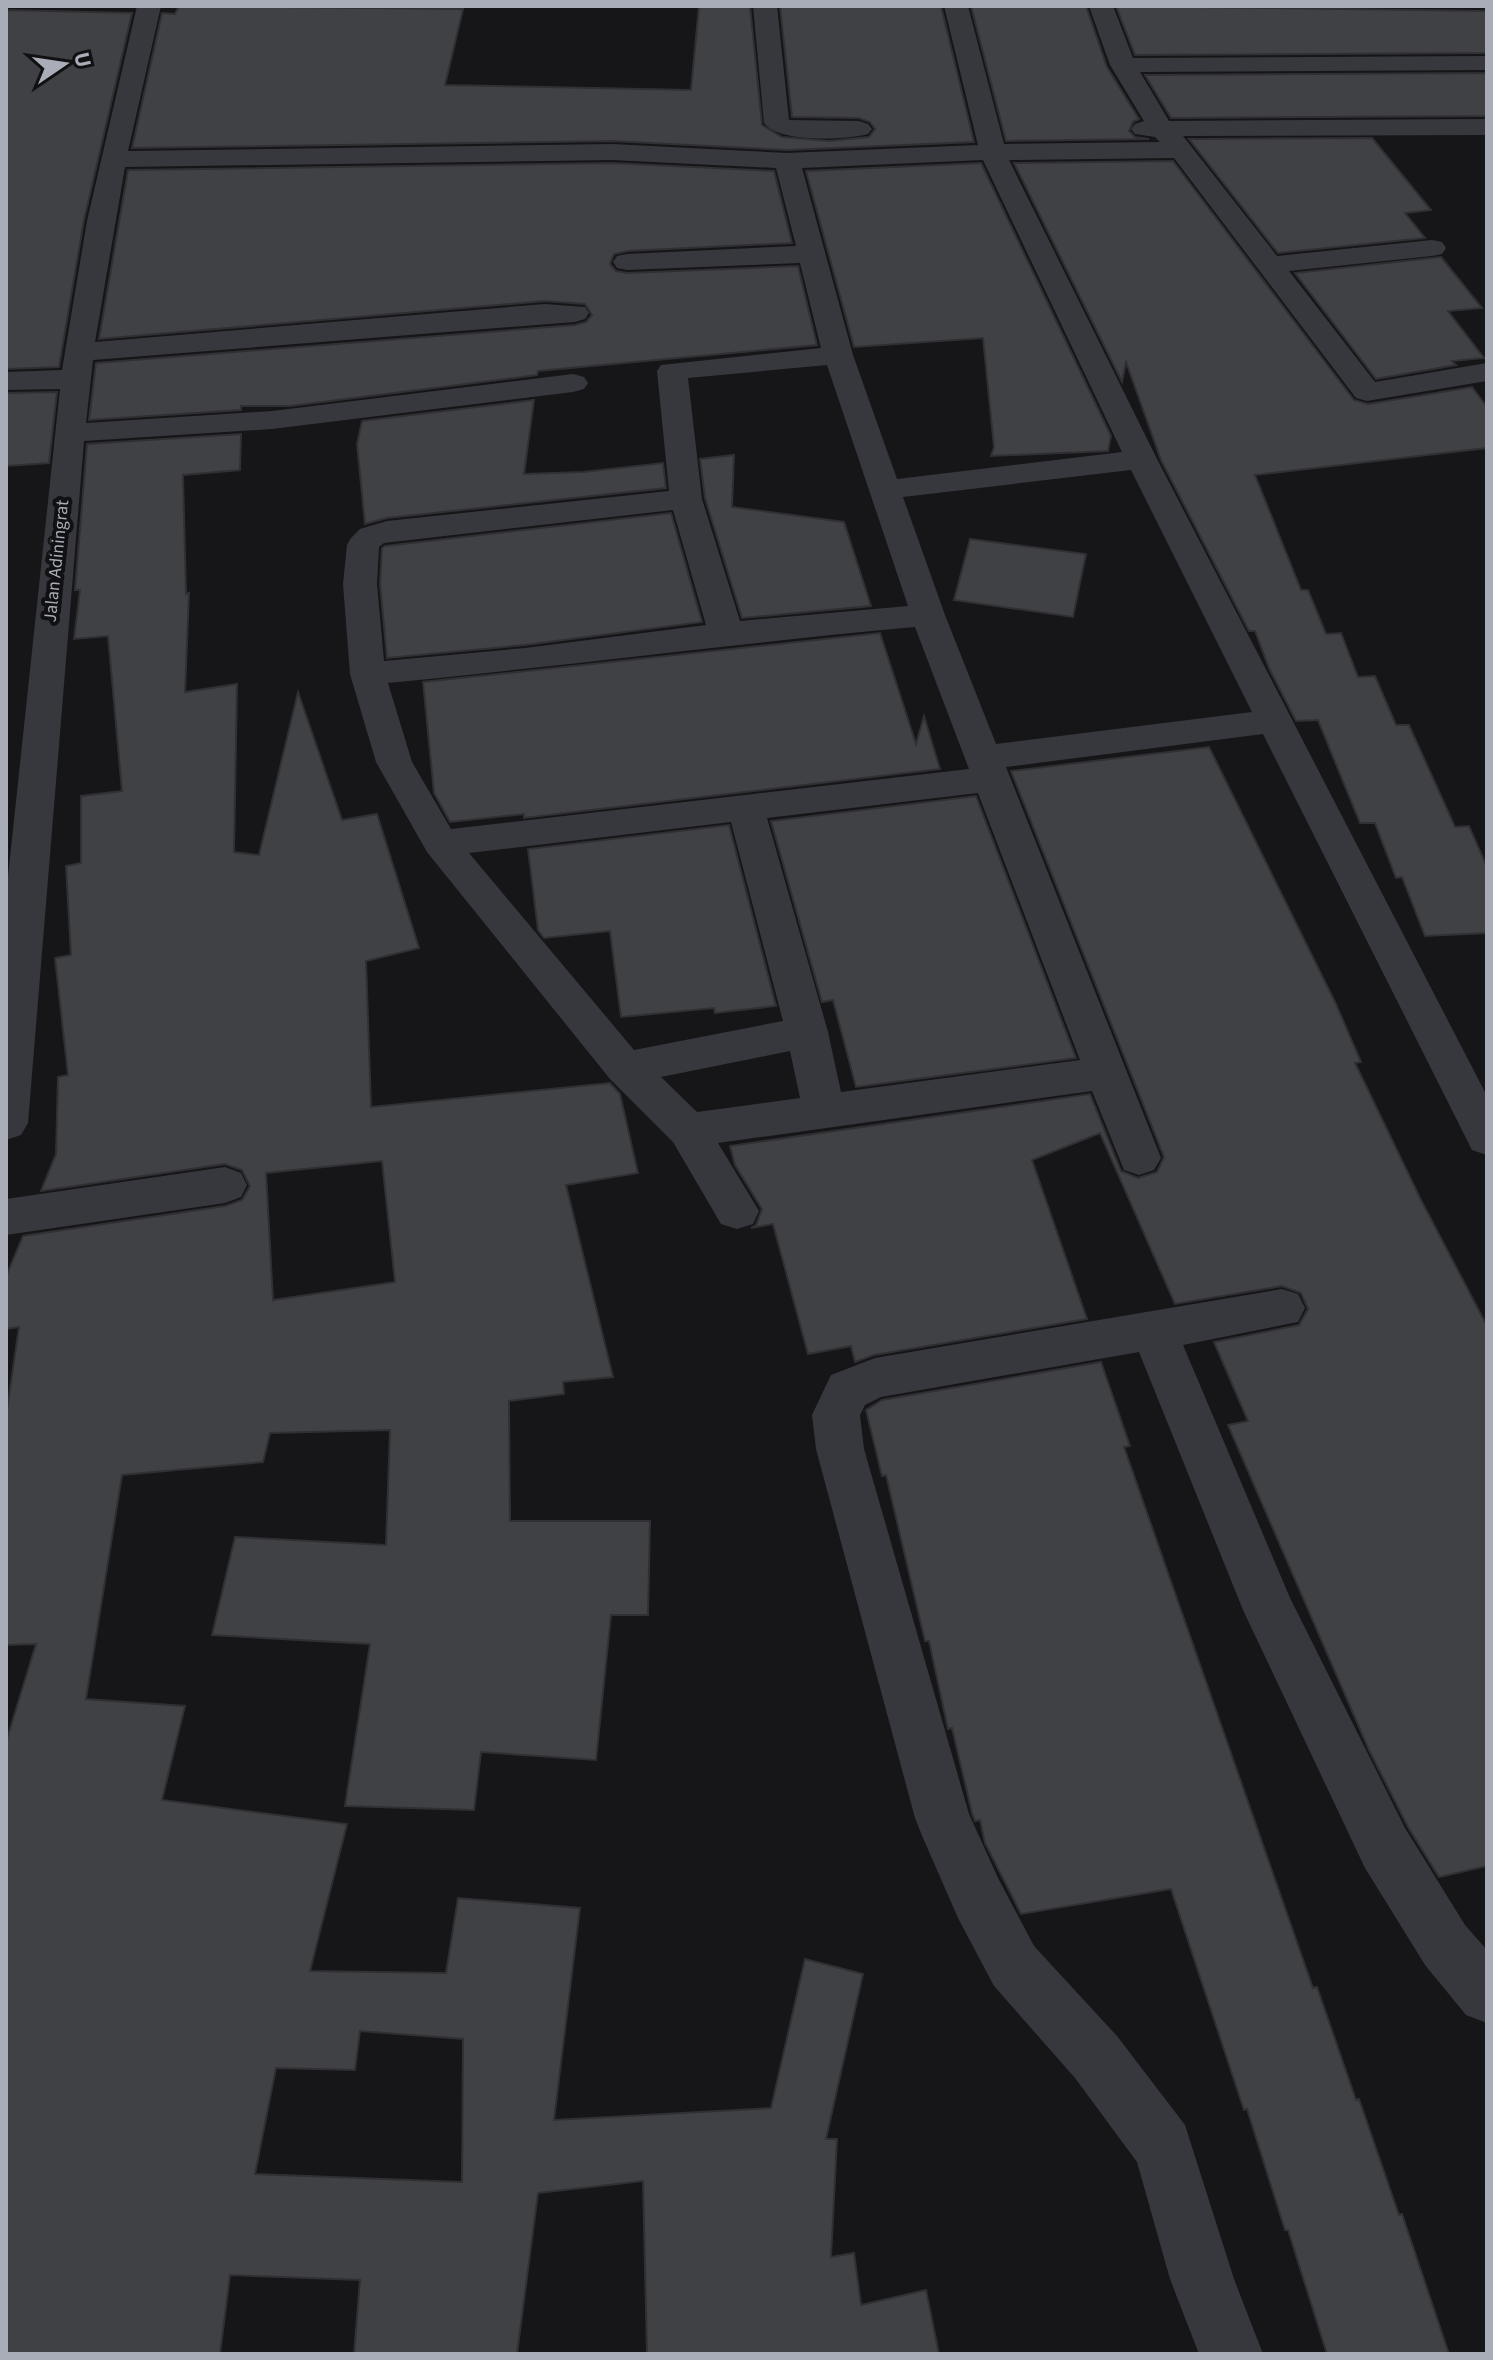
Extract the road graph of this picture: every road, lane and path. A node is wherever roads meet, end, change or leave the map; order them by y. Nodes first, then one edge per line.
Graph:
1 (149, 6) edge
2 (765, 6) edge
3 (956, 6) edge
4 (1101, 6) edge
5 (1487, 63) edge
6 (1122, 65) junction
7 (1487, 127) edge
8 (880, 129) dead end
9 (958, 129) dead end
10 (1160, 129) junction
11 (990, 140) junction
12 (1181, 150) junction
13 (113, 159) junction
14 (787, 161) junction
15 (1432, 248) dead end
16 (813, 254) junction
17 (627, 262) dead end
18 (1269, 265) junction
19 (575, 313) dead end
20 (838, 355) junction
21 (79, 366) junction
22 (1487, 372) edge
23 (6, 381) edge
24 (573, 383) dead end
25 (69, 433) junction
26 (1141, 459) junction
27 (885, 490) junction
28 (686, 499) junction
29 (928, 615) junction
30 (726, 633) junction
31 (368, 674) junction
32 (1274, 721) junction
33 (986, 768) junction
34 (745, 805) junction
35 (440, 843) junction
36 (807, 1032) junction
37 (625, 1068) junction
38 (1104, 1073) junction
39 (824, 1110) junction
40 (6, 1123) edge
41 (688, 1130) junction
42 (1487, 1138) edge
43 (1139, 1158) dead end
44 (225, 1185) dead end
45 (737, 1211) dead end
46 (6, 1217) edge
47 (1282, 1308) dead end
48 (1153, 1328) junction
49 (1487, 1994) edge
50 (1231, 2354) edge

1 - 13 street, Jalan Adiningrat
2 - 8 street
3 - 11 street
4 - 6 street
5 - 6 street
6 - 10 street
7 - 10 street
9 - 11 street
10 - 11 street
10 - 12 street
11 - 12 street
11 - 14 street
11 - 26 street
12 - 18 street
13 - 14 street
13 - 21 street, Jalan Adiningrat
14 - 16 street
15 - 18 street
16 - 17 street
16 - 20 street
18 - 22 street
19 - 21 street
20 - 27 street
20 - 28 street
21 - 23 street
21 - 25 street, Jalan Adiningrat
24 - 25 street
25 - 40 street, Jalan Adiningrat
26 - 27 street
26 - 32 street
27 - 29 street
28 - 30 street
28 - 31 street
29 - 30 street
29 - 33 street
30 - 31 street
31 - 35 street
32 - 33 street
32 - 42 street
33 - 34 street
33 - 38 street
34 - 35 street
34 - 36 street
35 - 37 street
36 - 37 street
36 - 39 street
37 - 41 street
38 - 39 street
38 - 43 street
39 - 41 street
41 - 45 street
44 - 46 street
47 - 48 street
48 - 49 street
48 - 50 street

